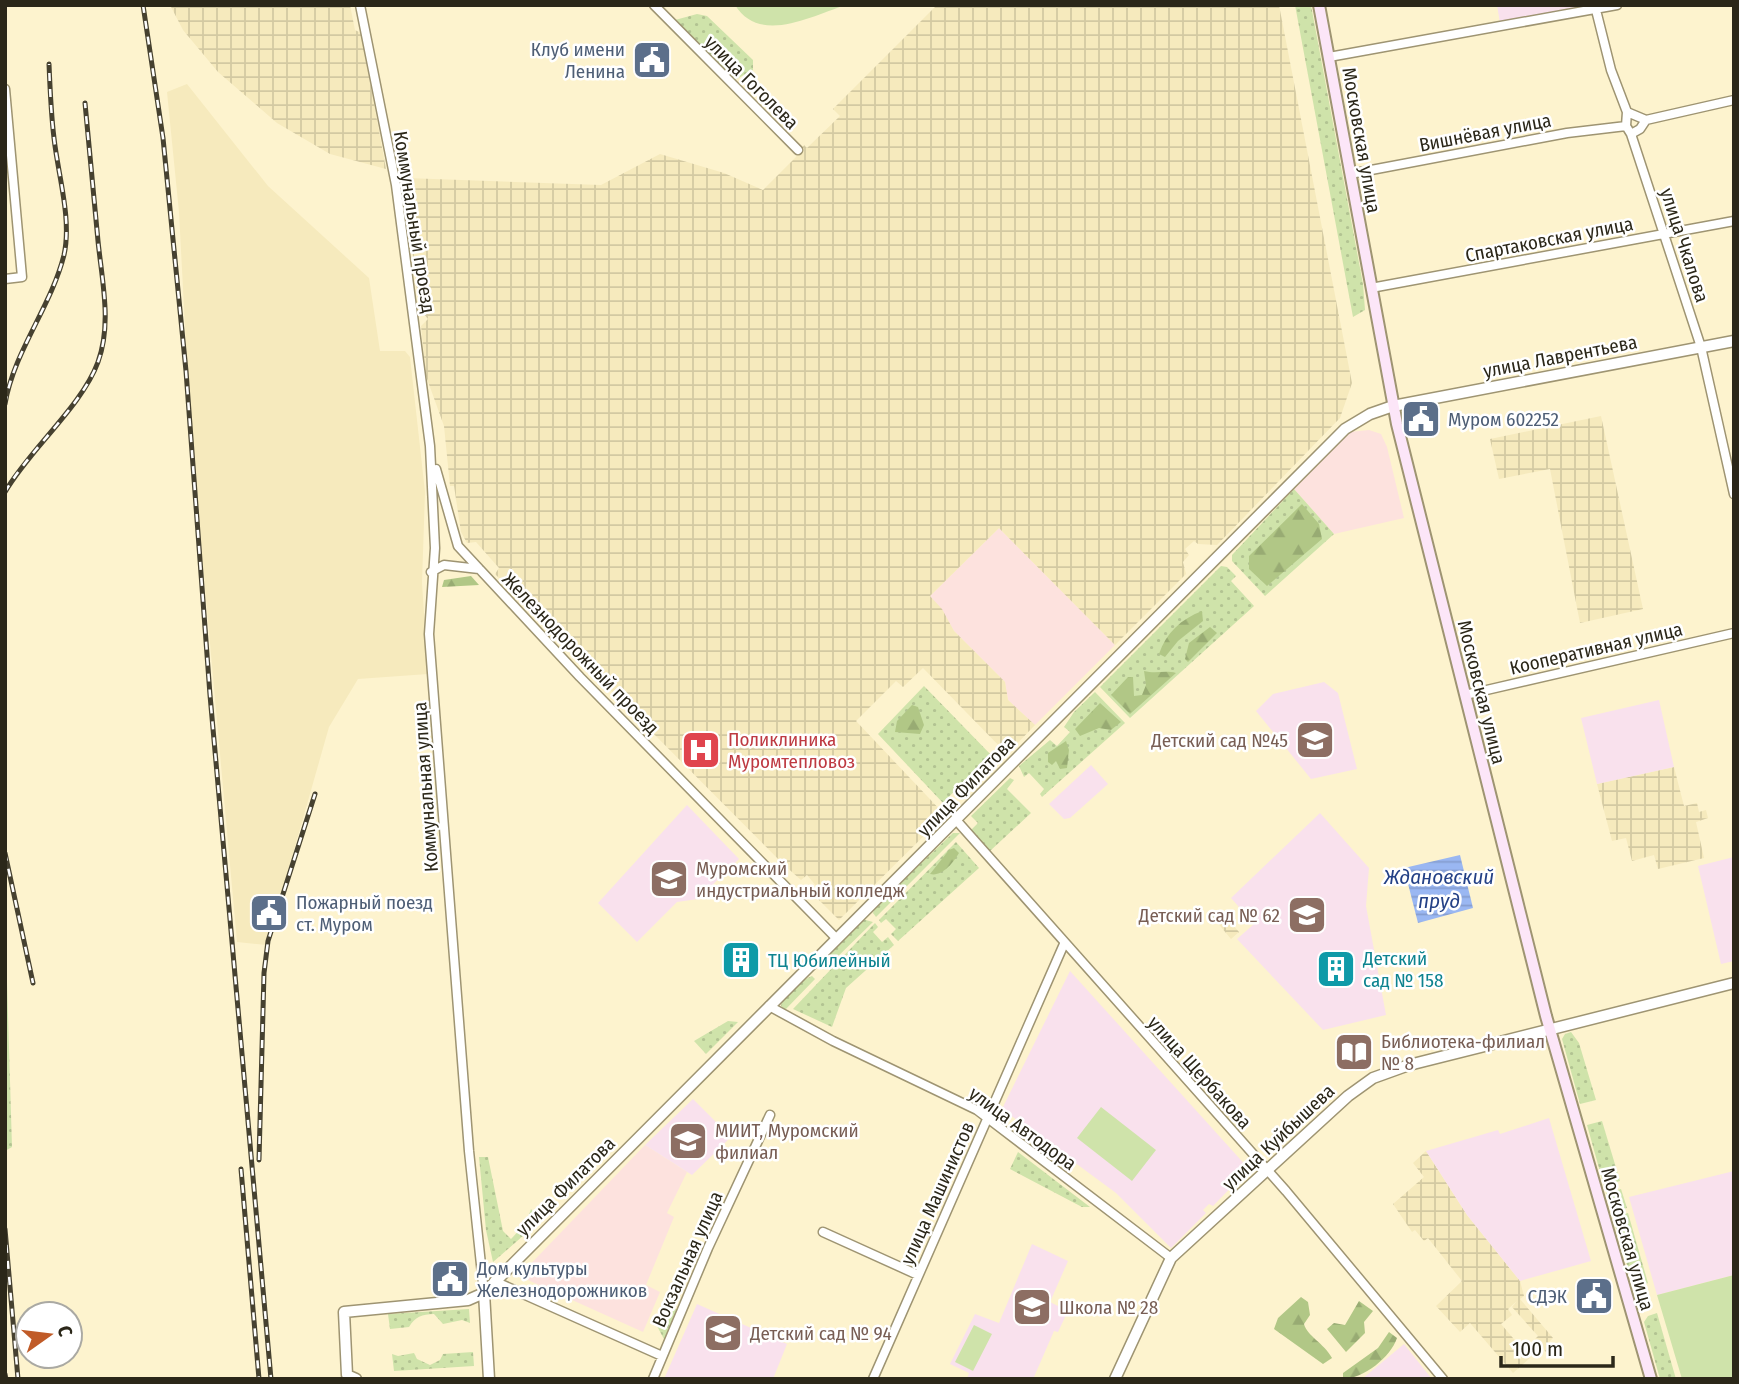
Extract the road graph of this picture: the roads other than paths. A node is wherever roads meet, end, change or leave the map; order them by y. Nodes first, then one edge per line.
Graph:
1 (360, 5) edge
2 (654, 5) edge
3 (1319, 5) edge
4 (1617, 5) edge
5 (1596, 10) junction
6 (1329, 57) junction
7 (5, 89) edge
8 (1734, 100) edge
9 (1627, 112) junction
10 (1646, 120) junction
11 (1628, 130) junction
12 (799, 150) dead end
13 (1350, 174) junction
14 (1734, 221) edge
15 (1664, 233) junction
16 (5, 279) edge
17 (1371, 288) junction
18 (1734, 341) edge
19 (1701, 348) junction
20 (1393, 406) junction
21 (430, 446) junction
22 (1734, 494) edge
23 (478, 569) junction
24 (431, 572) junction
25 (1734, 633) edge
26 (1465, 695) junction
27 (957, 821) junction
28 (837, 939) junction
29 (1064, 944) junction
30 (1734, 983) edge
31 (769, 1006) junction
32 (1549, 1029) junction
33 (770, 1115) dead end
34 (987, 1118) junction
35 (1267, 1170) junction
36 (822, 1232) dead end
37 (1171, 1258) junction
38 (918, 1275) junction
39 (494, 1282) junction
40 (484, 1293) junction
41 (662, 1356) junction
42 (352, 1377) edge
43 (489, 1379) edge
44 (653, 1379) edge
45 (873, 1379) edge
46 (1115, 1379) edge
47 (1443, 1379) edge
48 (1651, 1379) edge

1 - 21 street, Коммунальный проезд
2 - 12 street, улица Гоголева
3 - 6 main road, Московская улица
4 - 5 street
5 - 6 street
5 - 9 street, улица Чкалова
6 - 13 main road, Московская улица
7 - 16 street
8 - 10 street
9 - 10 street
9 - 11 street, улица Чкалова
10 - 11 street
11 - 13 street, Вишнёвая улица
11 - 15 street, улица Чкалова
13 - 17 main road, Московская улица
14 - 15 street, Спартаковская улица
15 - 17 street, Спартаковская улица
15 - 19 street, улица Чкалова
17 - 20 main road, Московская улица
18 - 19 street, улица Лаврентьева
19 - 20 street, улица Лаврентьева
19 - 22 street, улица Чкалова
20 - 26 main road, Московская улица
20 - 27 street, улица Филатова
21 - 23 street, Железнодорожный проезд
21 - 24 street, Коммунальная улица
23 - 24 street, Железнодорожный проезд
23 - 28 street, Железнодорожный проезд
24 - 40 street, Коммунальная улица
25 - 26 street, Кооперативная улица
26 - 32 main road, Московская улица
27 - 28 street, улица Филатова
27 - 29 street, улица Щербакова
28 - 31 street, улица Филатова
29 - 34 street, улица Машинистов
29 - 35 street, улица Щербакова
30 - 32 street, улица Куйбышева
31 - 34 street, улица Автодора
31 - 39 street, улица Филатова
32 - 35 street, улица Куйбышева
32 - 48 main road, Московская улица
33 - 41 street, Вокзальная улица
34 - 37 street, улица Автодора
34 - 38 street, улица Машинистов
35 - 37 street, улица Куйбышева
35 - 47 street, улица Щербакова
36 - 38 street
37 - 46 street, улица Куйбышева
38 - 45 street, улица Машинистов
39 - 40 street, улица Филатова
39 - 41 street
40 - 42 street
40 - 43 street
41 - 44 street, Вокзальная улица

